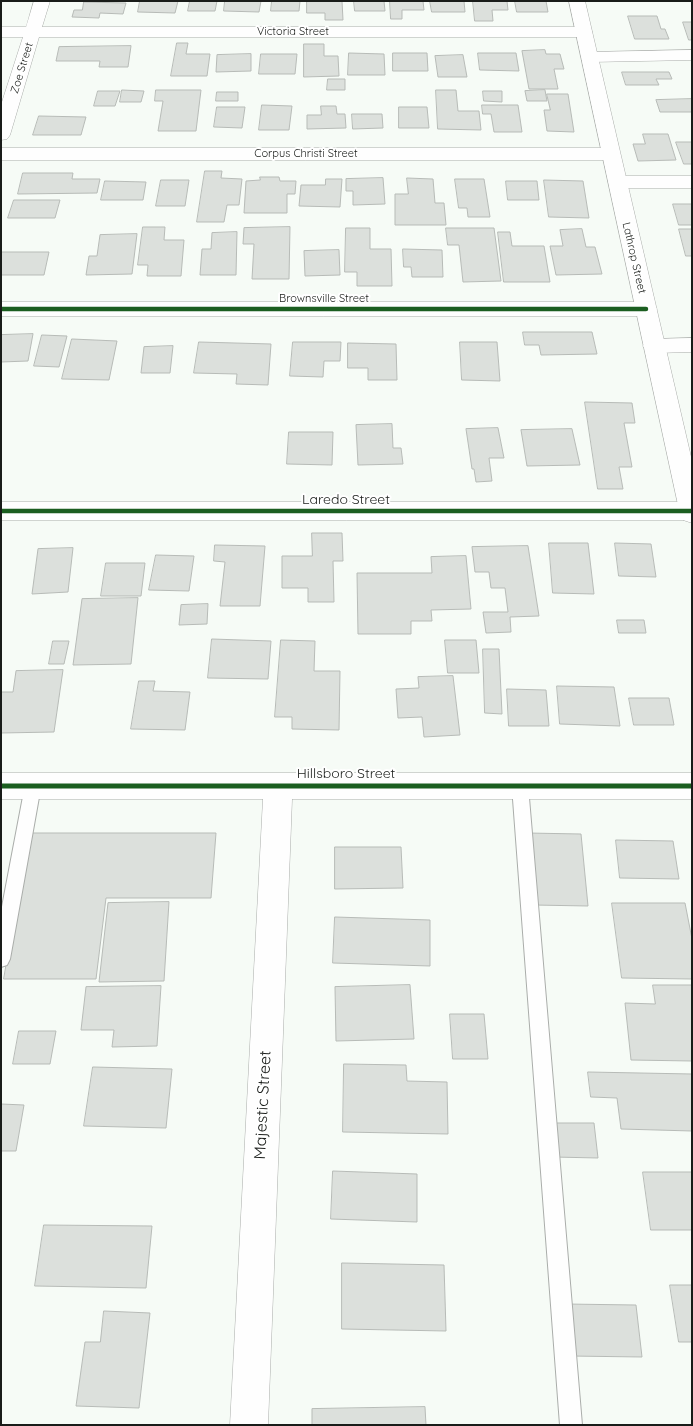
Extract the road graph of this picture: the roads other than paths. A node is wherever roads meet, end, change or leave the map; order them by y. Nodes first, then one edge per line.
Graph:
1 (42, 1) edge
2 (577, 1) edge
3 (1, 32) edge
4 (33, 32) junction
5 (584, 32) junction
6 (692, 55) edge
7 (590, 56) junction
8 (1, 136) edge
9 (1, 154) edge
10 (611, 154) junction
11 (618, 182) junction
12 (692, 182) edge
13 (1, 309) edge
14 (646, 309) junction
15 (654, 346) junction
16 (692, 346) edge
17 (1, 511) edge
18 (691, 513) edge
19 (1, 786) edge
20 (33, 786) junction
21 (278, 786) junction
22 (520, 786) junction
23 (692, 786) edge
24 (1, 959) edge
25 (249, 1425) edge
26 (571, 1425) edge

1 - 4 street, Zoe Street
2 - 5 street, Lathrop Street
3 - 4 street, Victoria Street
4 - 5 street, Victoria Street
4 - 8 street, Zoe Street
5 - 7 street, Lathrop Street
6 - 7 street
7 - 10 street, Lathrop Street
9 - 10 street, Corpus Christi Street
10 - 11 street, Lathrop Street
11 - 12 street
11 - 14 street, Lathrop Street
13 - 14 street, Brownsville Street
14 - 15 street, Lathrop Street
15 - 16 street
15 - 18 street, Lathrop Street
17 - 18 street, Laredo Street
19 - 20 street, Hillsboro Street
20 - 21 street, Hillsboro Street
20 - 24 lane
21 - 22 street, Hillsboro Street
21 - 25 street, Majestic Street
22 - 23 street, Hillsboro Street
22 - 26 lane

